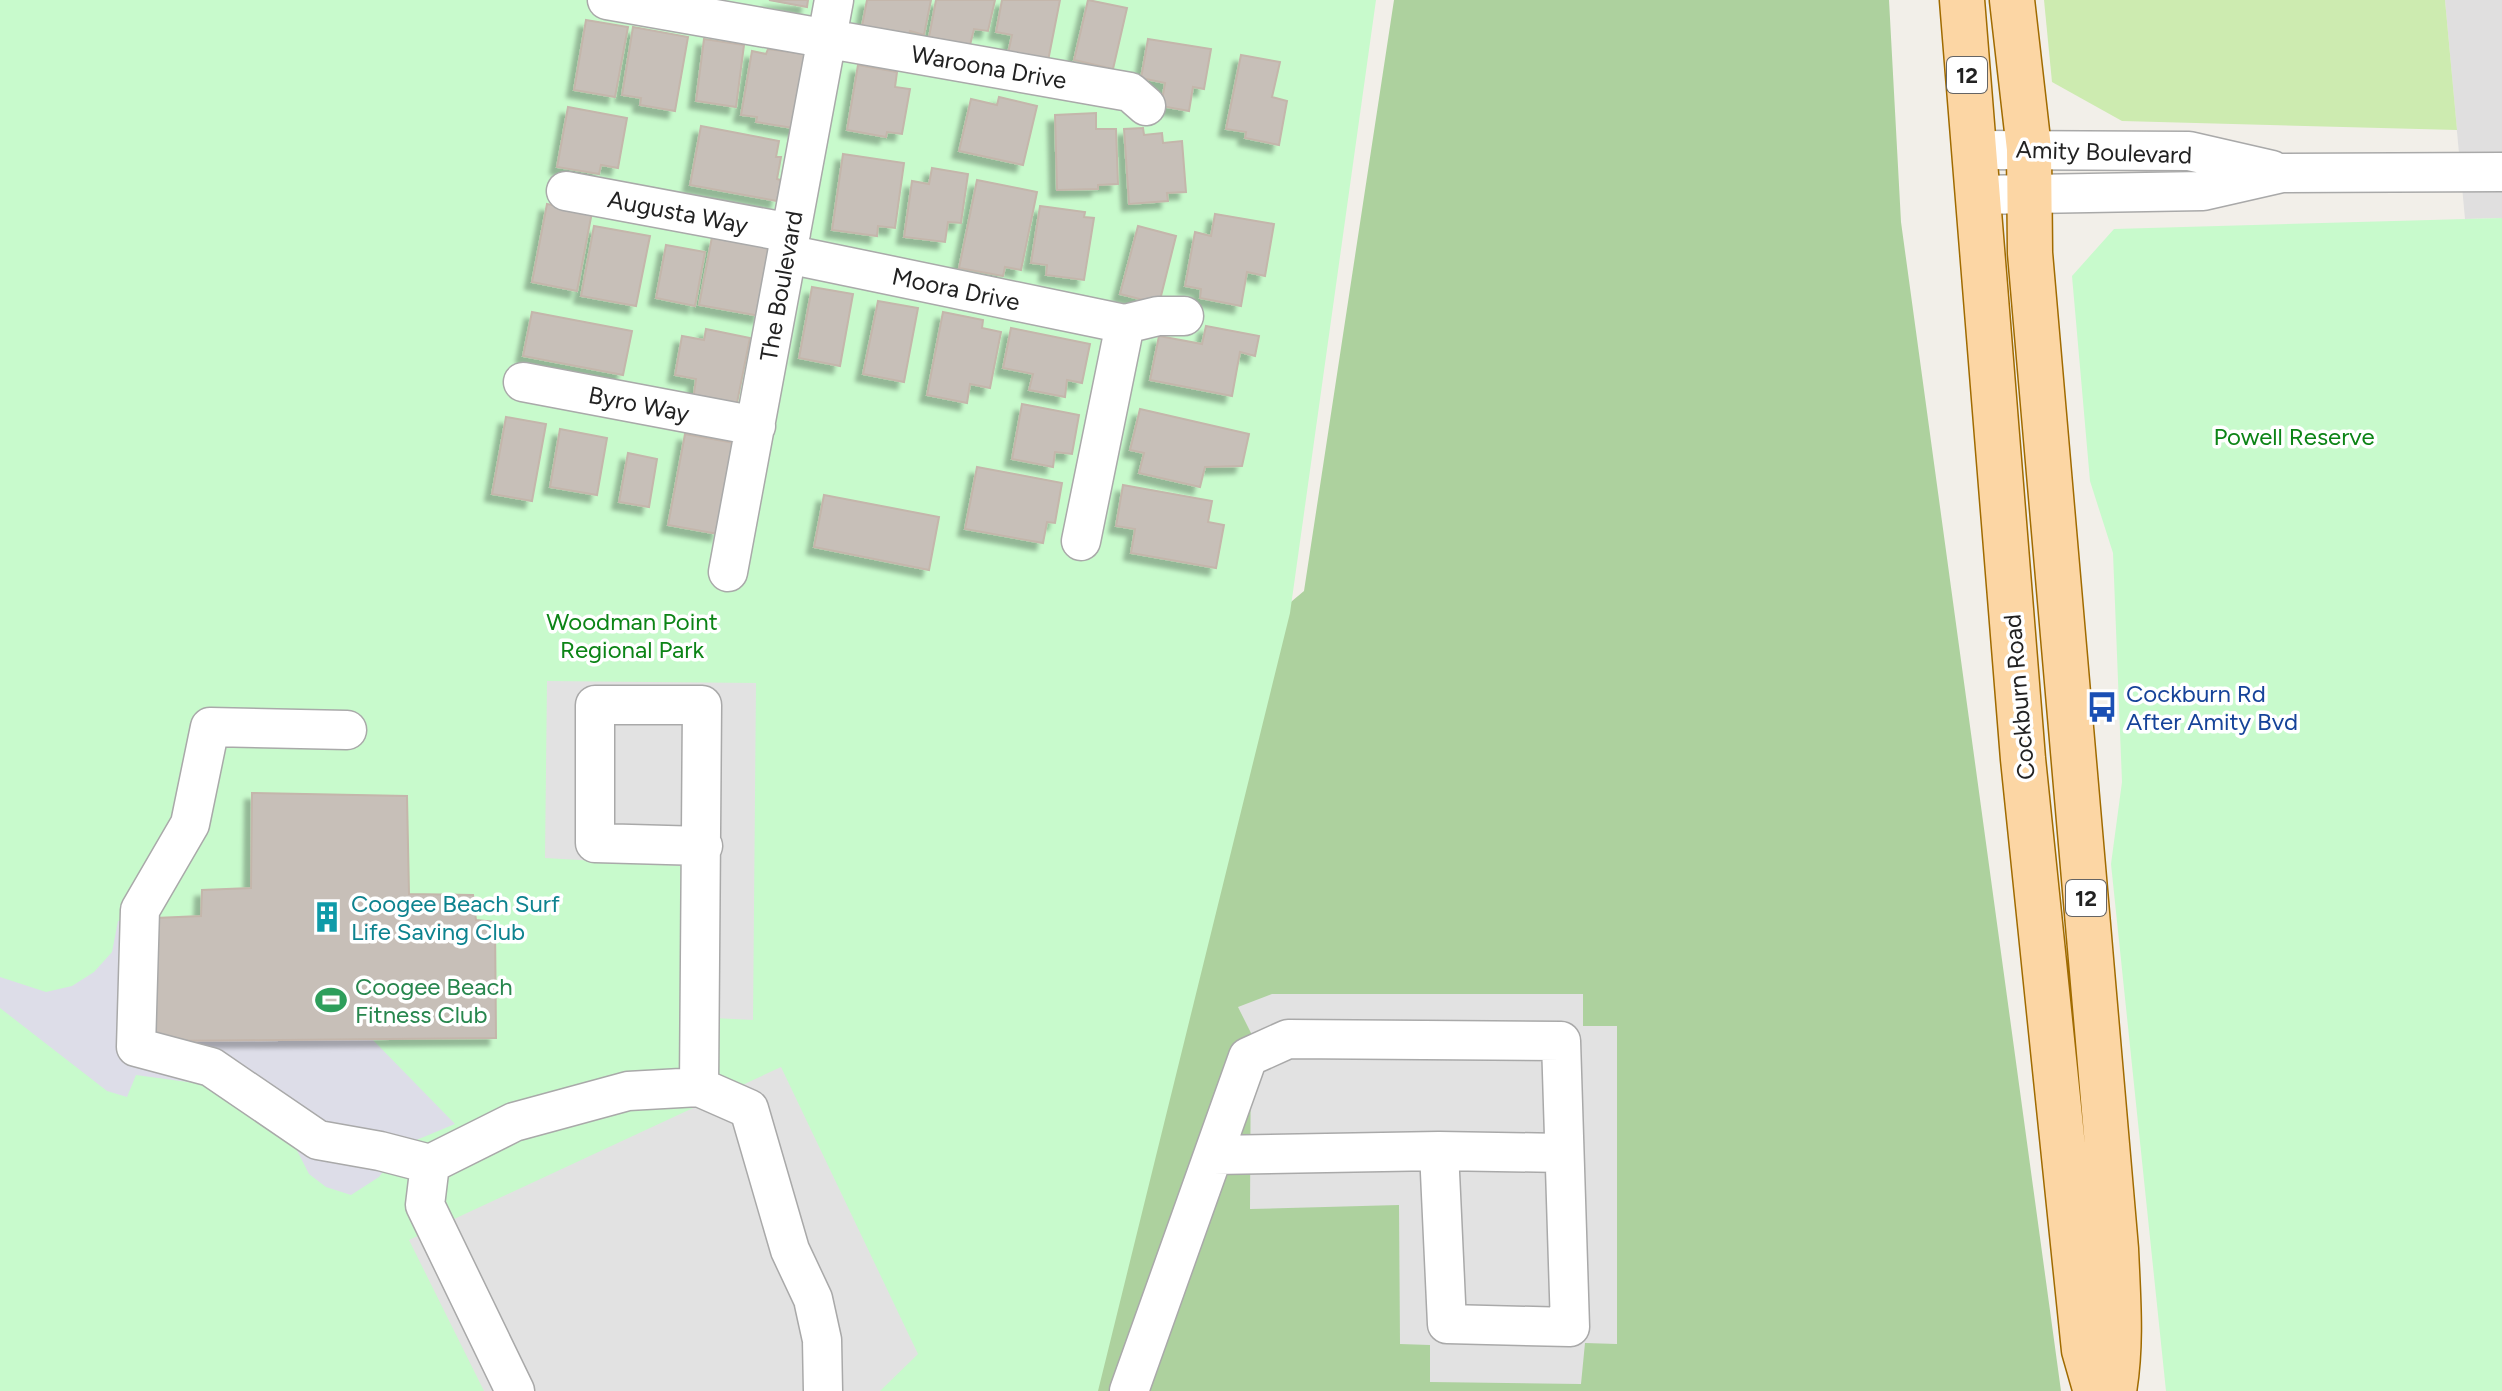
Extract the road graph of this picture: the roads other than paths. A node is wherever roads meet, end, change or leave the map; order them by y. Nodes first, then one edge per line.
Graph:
1 (607, 0) edge
2 (834, 0) edge
3 (1962, 0) edge
4 (2012, 0) edge
5 (827, 39) junction
6 (1146, 106) dead end
7 (2029, 149) junction
8 (1972, 150) junction
9 (2502, 172) edge
10 (2282, 173) junction
11 (566, 191) dead end
12 (2030, 194) junction
13 (1976, 195) junction
14 (789, 244) junction
15 (1184, 316) dead end
16 (1125, 324) junction
17 (523, 382) dead end
18 (756, 426) junction
19 (1081, 541) dead end
20 (728, 572) dead end
21 (347, 730) dead end
22 (703, 846) junction
23 (699, 1087) junction
24 (1439, 1151) junction
25 (1563, 1153) junction
26 (1214, 1155) junction
27 (430, 1164) junction
28 (515, 1391) edge
29 (823, 1391) edge
30 (1129, 1391) edge
31 (2098, 1391) edge
32 (2114, 1391) edge

1 - 5 street, Waroona Drive
2 - 5 street, The Boulevard
3 - 8 main road, Cockburn Road / 12
4 - 7 main road, Cockburn Road / 12
5 - 6 street, Waroona Drive
5 - 14 street, The Boulevard
7 - 8 street, Amity Boulevard
7 - 10 street, Amity Boulevard
7 - 12 main road, Cockburn Road / 12
8 - 13 main road, Cockburn Road / 12
9 - 10 street, Amity Boulevard
10 - 12 street, Amity Boulevard
11 - 14 street, Augusta Way
12 - 13 street, Amity Boulevard
12 - 32 main road, Cockburn Road / 12
13 - 31 main road, Cockburn Road / 12
14 - 16 street, Moora Drive
14 - 18 street, The Boulevard
15 - 16 street, Moora Drive
16 - 19 street
17 - 18 street, Byro Way
18 - 20 street, The Boulevard
21 - 27 street
22 - 22 street
22 - 23 street
23 - 27 street
23 - 29 street
24 - 25 street
24 - 25 street
24 - 26 street
25 - 26 street
26 - 30 street
27 - 28 street

